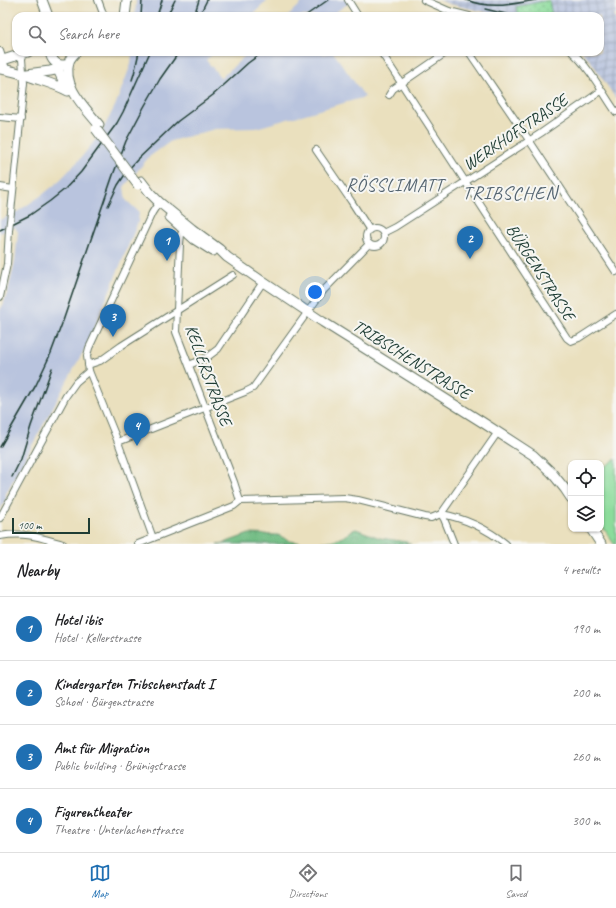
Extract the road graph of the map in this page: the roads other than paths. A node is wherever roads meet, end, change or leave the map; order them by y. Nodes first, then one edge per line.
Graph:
1 (42, 0) edge
2 (98, 0) edge
3 (127, 0) edge
4 (348, 0) edge
5 (424, 0) edge
6 (46, 12) edge
7 (102, 12) edge
8 (126, 12) edge
9 (356, 12) edge
10 (451, 12) edge
11 (0, 51) edge
12 (20, 56) edge
13 (24, 56) edge
14 (51, 56) edge
15 (71, 56) edge
16 (384, 56) edge
17 (441, 56) edge
18 (473, 56) edge
19 (576, 56) edge
20 (2, 65) edge
21 (59, 65) junction
22 (23, 74) junction
23 (401, 83) junction
24 (601, 90) junction
25 (68, 91) junction
26 (388, 95) dead end
27 (616, 112) edge
28 (0, 117) edge
29 (21, 119) junction
30 (97, 127) junction
31 (529, 140) junction
32 (316, 150) dead end
33 (466, 182) junction
34 (0, 187) edge
35 (13, 188) junction
36 (158, 204) junction
37 (184, 230) junction
38 (369, 230) junction
39 (383, 233) junction
40 (369, 244) junction
41 (227, 257) junction
42 (616, 272) edge
43 (233, 275) dead end
44 (263, 282) junction
45 (0, 297) edge
46 (177, 312) junction
47 (308, 312) junction
48 (616, 314) edge
49 (189, 365) junction
50 (88, 368) junction
51 (205, 407) junction
52 (498, 432) junction
53 (118, 442) junction
54 (570, 496) edge
55 (240, 501) junction
56 (441, 514) junction
57 (0, 518) edge
58 (593, 532) edge
59 (0, 536) edge
60 (153, 538) junction
61 (63, 544) edge
62 (138, 544) edge
63 (454, 544) edge
64 (506, 544) edge
65 (601, 544) edge

1 - 6 street
2 - 7 street
3 - 8 street
4 - 9 street
5 - 10 street
11 - 20 street
12 - 20 street
13 - 22 street
14 - 21 street
15 - 21 street
15 - 30 street
16 - 23 street, BÜRGENSTRASSE
17 - 23 street
18 - 31 street
19 - 24 street
20 - 22 street
21 - 22 street
21 - 25 street
22 - 25 street
22 - 29 street
23 - 26 street
23 - 33 street, BÜRGENSTRASSE
24 - 27 street
24 - 31 street, WERKHOFSTRASSE
25 - 30 street
28 - 29 street
29 - 35 street
30 - 36 street, TRIBSCHENSTRASSE
31 - 33 street, WERKHOFSTRASSE
31 - 42 street
32 - 38 street
33 - 39 street, WERKHOFSTRASSE
33 - 48 street, BÜRGENSTRASSE
34 - 35 street
35 - 45 street, bridge
36 - 37 street, TRIBSCHENSTRASSE
36 - 41 street, TRIBSCHENSTRASSE
36 - 50 street
37 - 41 street, TRIBSCHENSTRASSE
37 - 46 street, KELLERSTRASSE
38 - 39 street
38 - 40 street
39 - 40 street, WERKHOFSTRASSE
40 - 47 street, WERKHOFSTRASSE
41 - 44 street, TRIBSCHENSTRASSE
43 - 46 street
44 - 47 street, TRIBSCHENSTRASSE
44 - 49 street
46 - 49 street, KELLERSTRASSE
46 - 50 street
47 - 51 street, WERKHOFSTRASSE
47 - 52 street, TRIBSCHENSTRASSE
49 - 51 street, KELLERSTRASSE
50 - 53 street
50 - 57 street
51 - 53 street, WERKHOFSTRASSE
51 - 55 street, KELLERSTRASSE
52 - 54 street, TRIBSCHENSTRASSE
52 - 56 street
53 - 60 street
55 - 56 street
55 - 60 street
56 - 63 street
56 - 64 street
58 - 65 street
59 - 61 street
60 - 62 street

